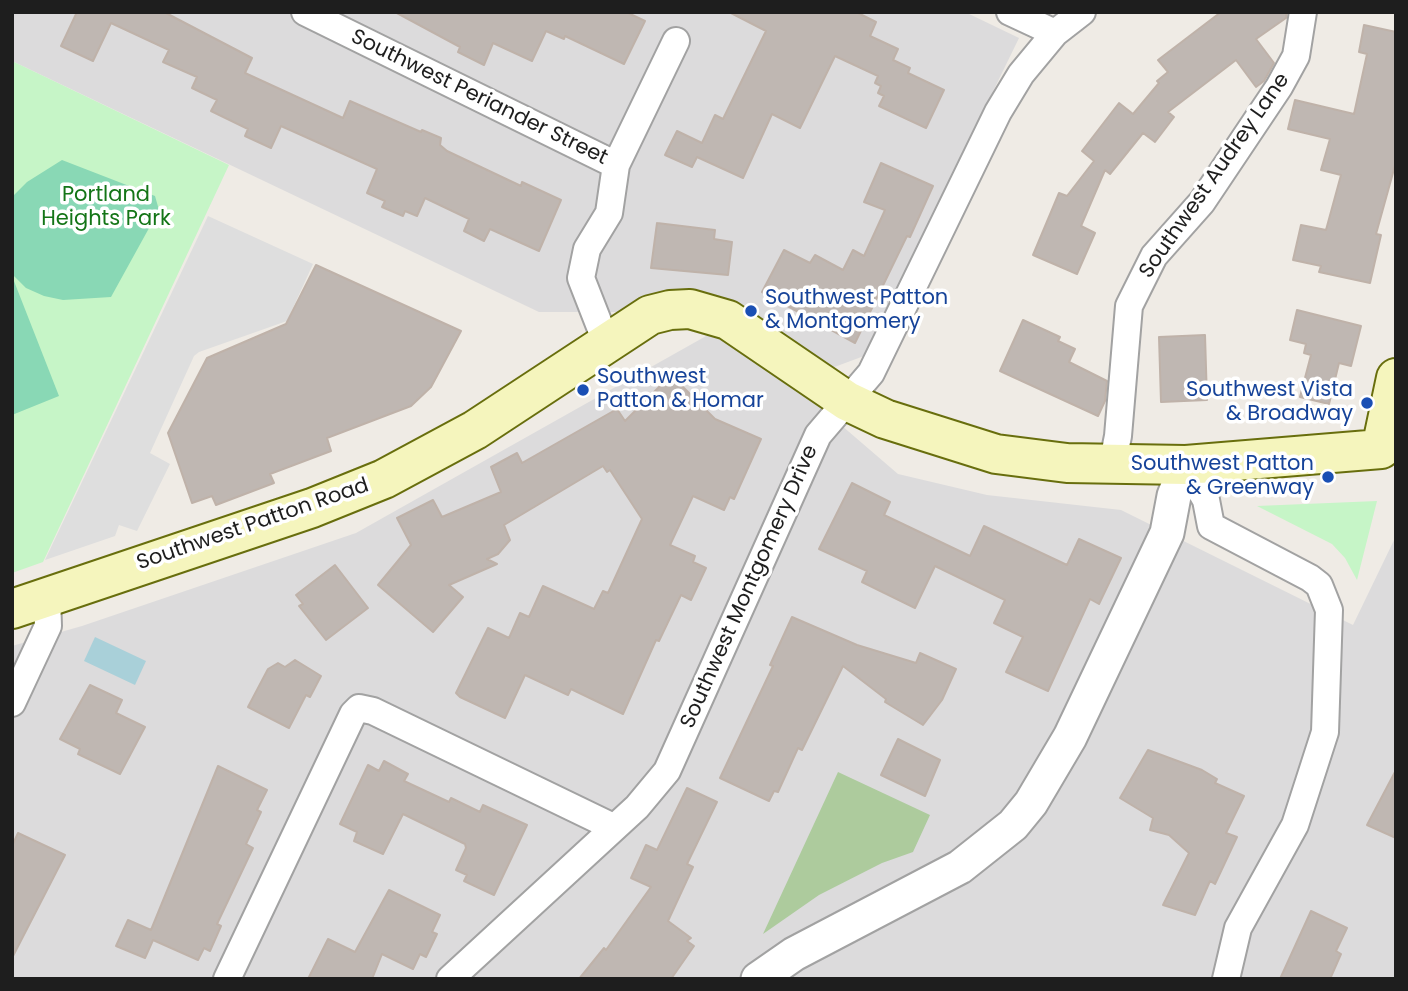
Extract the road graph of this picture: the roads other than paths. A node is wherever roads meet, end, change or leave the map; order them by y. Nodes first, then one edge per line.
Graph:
1 (305, 12) edge
2 (1010, 12) edge
3 (1082, 12) edge
4 (1303, 12) edge
5 (1055, 33) junction
6 (676, 41) dead end
7 (616, 166) junction
8 (606, 342) junction
9 (1395, 385) edge
10 (847, 401) junction
11 (1389, 449) edge
12 (1186, 465) junction
13 (1112, 466) junction
14 (29, 603) edge
15 (12, 702) edge
16 (613, 827) junction
17 (227, 979) edge
18 (450, 979) edge
19 (758, 979) edge
20 (1226, 979) edge

1 - 7 street, Southwest Periander Street
2 - 5 street
3 - 5 street, Southwest Montgomery Drive
4 - 13 street, Southwest Audrey Lane
5 - 10 street, Southwest Montgomery Drive
6 - 7 street
7 - 8 street
8 - 10 main road, Southwest Patton Road
8 - 14 main road, Southwest Patton Road
9 - 11 main road
10 - 13 main road, Southwest Patton Road
10 - 16 street, Southwest Montgomery Drive
11 - 12 main road, Southwest Patton Road
12 - 13 main road, Southwest Patton Road
12 - 19 street
12 - 20 street
14 - 15 street
16 - 17 street
16 - 18 street, Southwest Montgomery Drive

